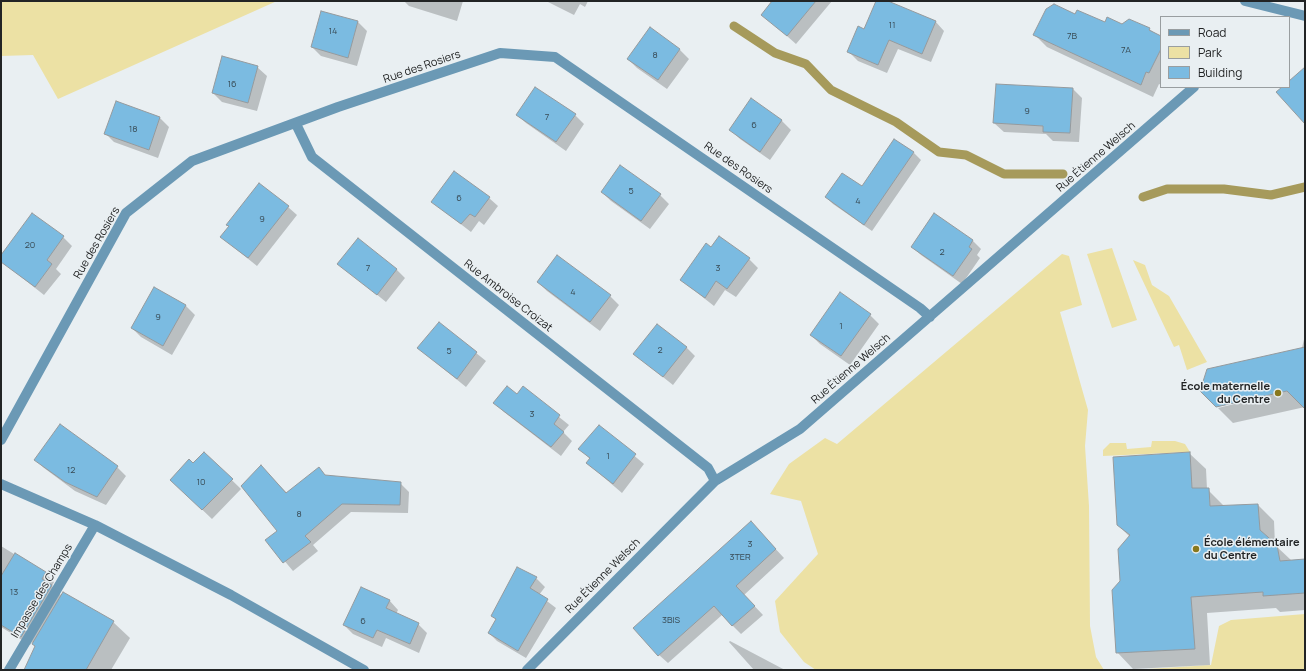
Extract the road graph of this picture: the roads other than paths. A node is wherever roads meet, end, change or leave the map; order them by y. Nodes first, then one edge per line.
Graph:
1 (1245, 1) edge
2 (1279, 14) edge
3 (1305, 16) edge
4 (1193, 88) edge
5 (296, 124) junction
6 (930, 317) junction
7 (1, 440) edge
8 (715, 480) junction
9 (1, 484) edge
10 (95, 525) junction
11 (9, 670) edge
12 (364, 670) edge
13 (526, 670) edge

1 - 2 street
2 - 3 street
4 - 6 street, Rue Étienne Welsch
5 - 6 street, Rue des Rosiers
5 - 7 street, Rue des Rosiers
5 - 8 street, Rue Ambroise Croizat
6 - 8 street, Rue Étienne Welsch
8 - 13 street, Rue Étienne Welsch
9 - 10 street
10 - 11 street, Impasse des Champs
10 - 12 street

